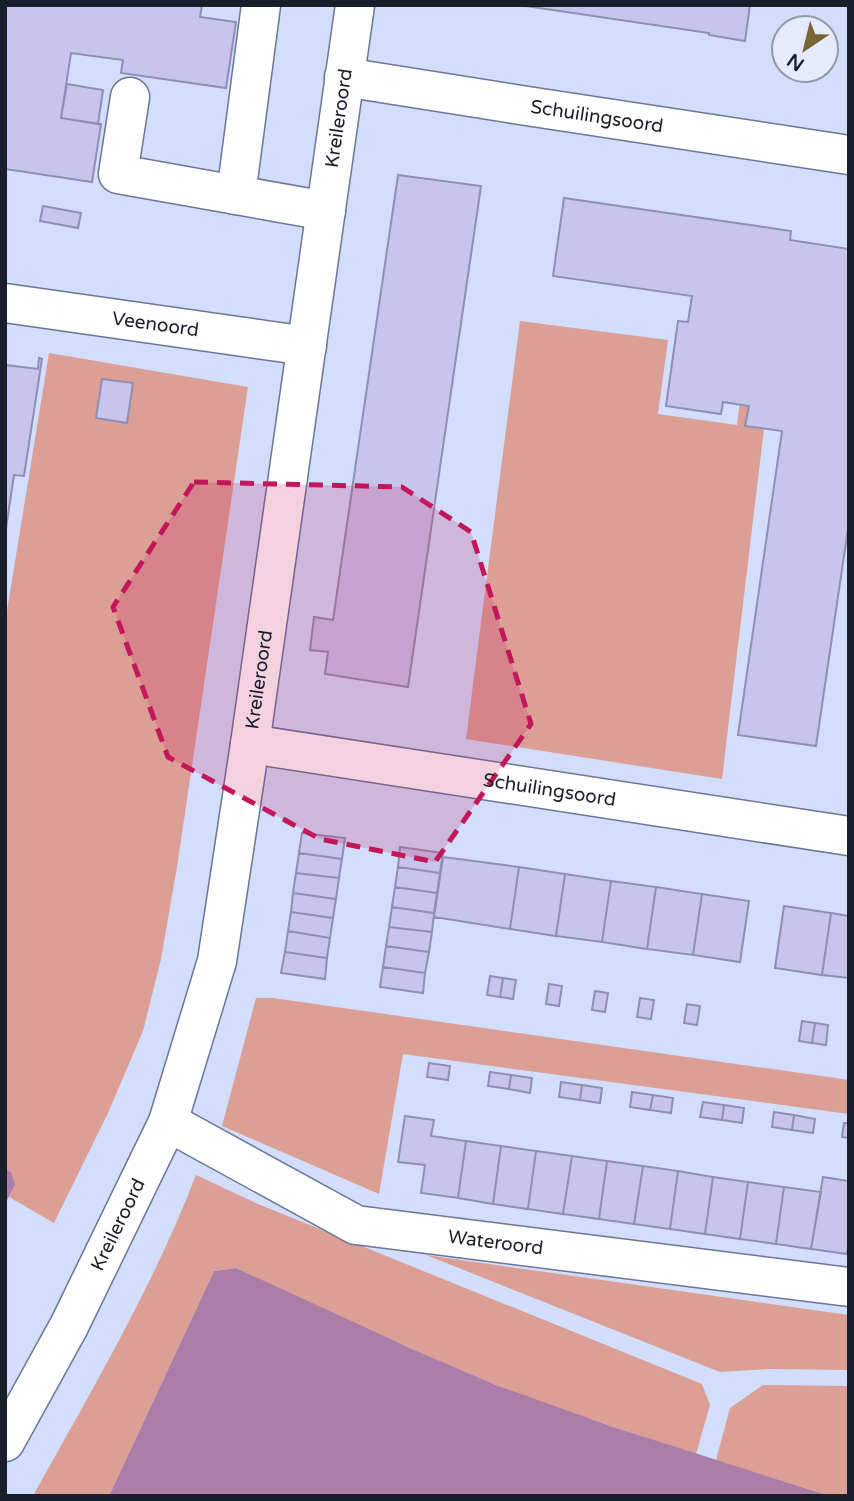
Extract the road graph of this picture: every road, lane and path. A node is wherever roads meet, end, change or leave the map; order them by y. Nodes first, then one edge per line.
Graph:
1 (261, 5) edge
2 (355, 5) edge
3 (344, 77) junction
4 (130, 97) dead end
5 (849, 155) edge
6 (236, 195) junction
7 (326, 211) junction
8 (5, 303) edge
9 (307, 346) junction
10 (250, 744) junction
11 (849, 836) edge
12 (168, 1122) junction
13 (849, 1287) edge
14 (69, 1326) junction
15 (5, 1396) edge
16 (5, 1443) edge

1 - 6 street
2 - 3 street, Kreileroord
3 - 5 street, Schuilingsoord
3 - 7 street, Kreileroord
4 - 6 street
6 - 7 street
7 - 9 street, Kreileroord
8 - 9 street, Veenoord
9 - 10 street, Kreileroord
10 - 11 street, Schuilingsoord
10 - 12 street, Kreileroord
12 - 13 street, Wateroord
12 - 14 street, Kreileroord
14 - 15 street, Kreileroord
14 - 16 street, Kreileroord

